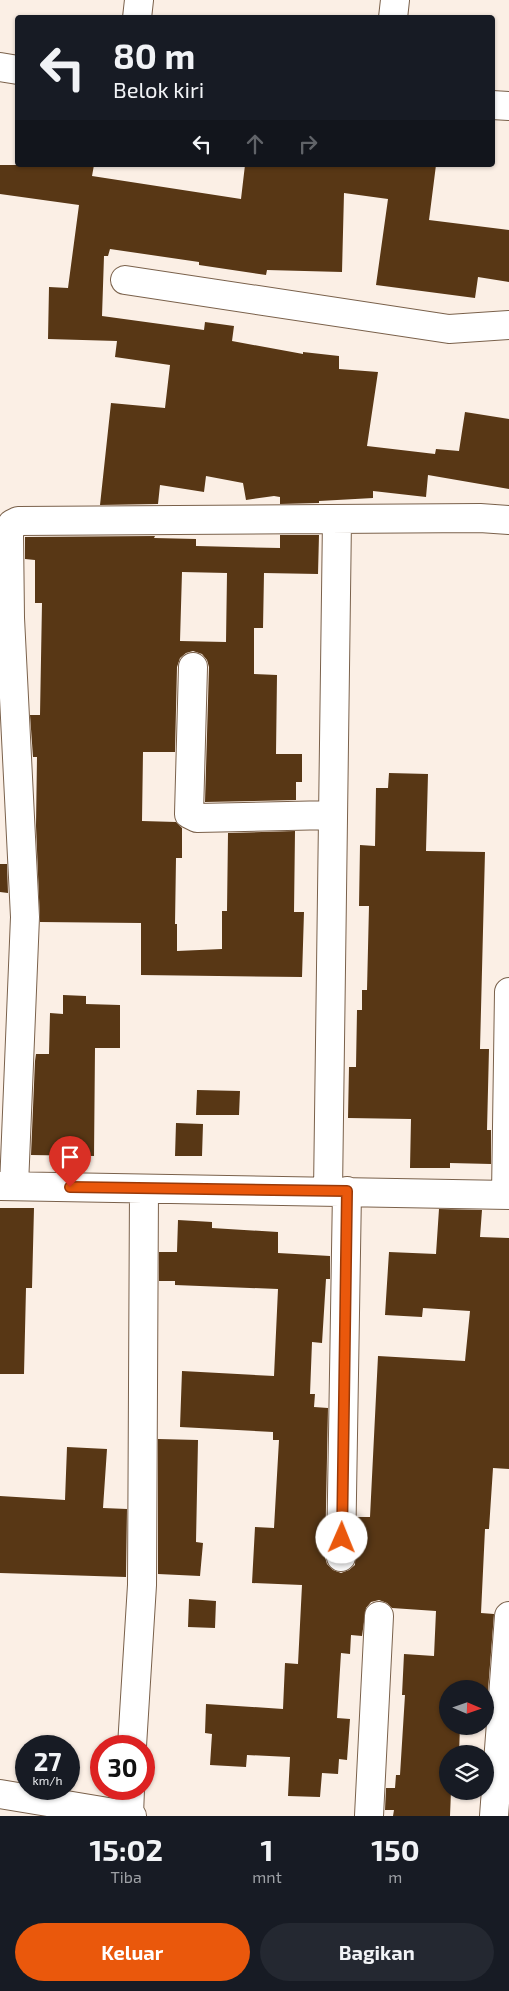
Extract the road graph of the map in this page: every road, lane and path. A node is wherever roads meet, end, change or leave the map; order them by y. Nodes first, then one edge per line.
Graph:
1 (139, 0) edge
2 (395, 0) edge
3 (137, 15) edge
4 (393, 15) edge
5 (0, 67) edge
6 (15, 70) edge
7 (495, 105) edge
8 (509, 106) edge
9 (125, 280) dead end
10 (509, 325) edge
11 (337, 519) junction
12 (509, 520) edge
13 (193, 667) dead end
14 (332, 815) junction
15 (509, 992) edge
16 (7, 1186) edge
17 (144, 1189) junction
18 (338, 1192) junction
19 (507, 1194) edge
20 (342, 1557) dead end
21 (379, 1616) dead end
22 (509, 1616) edge
23 (133, 1735) edge
24 (0, 1794) edge
25 (130, 1800) edge
26 (130, 1816) edge
27 (369, 1816) edge
28 (494, 1816) edge

1 - 3 street
2 - 4 street
5 - 6 street
7 - 8 street
9 - 10 street
11 - 12 street
11 - 14 street
11 - 16 street
13 - 14 street
14 - 18 street
15 - 19 street
16 - 17 street
17 - 18 street
17 - 23 street
18 - 19 street
18 - 20 street
21 - 27 street
22 - 28 street
24 - 26 street
25 - 26 street

